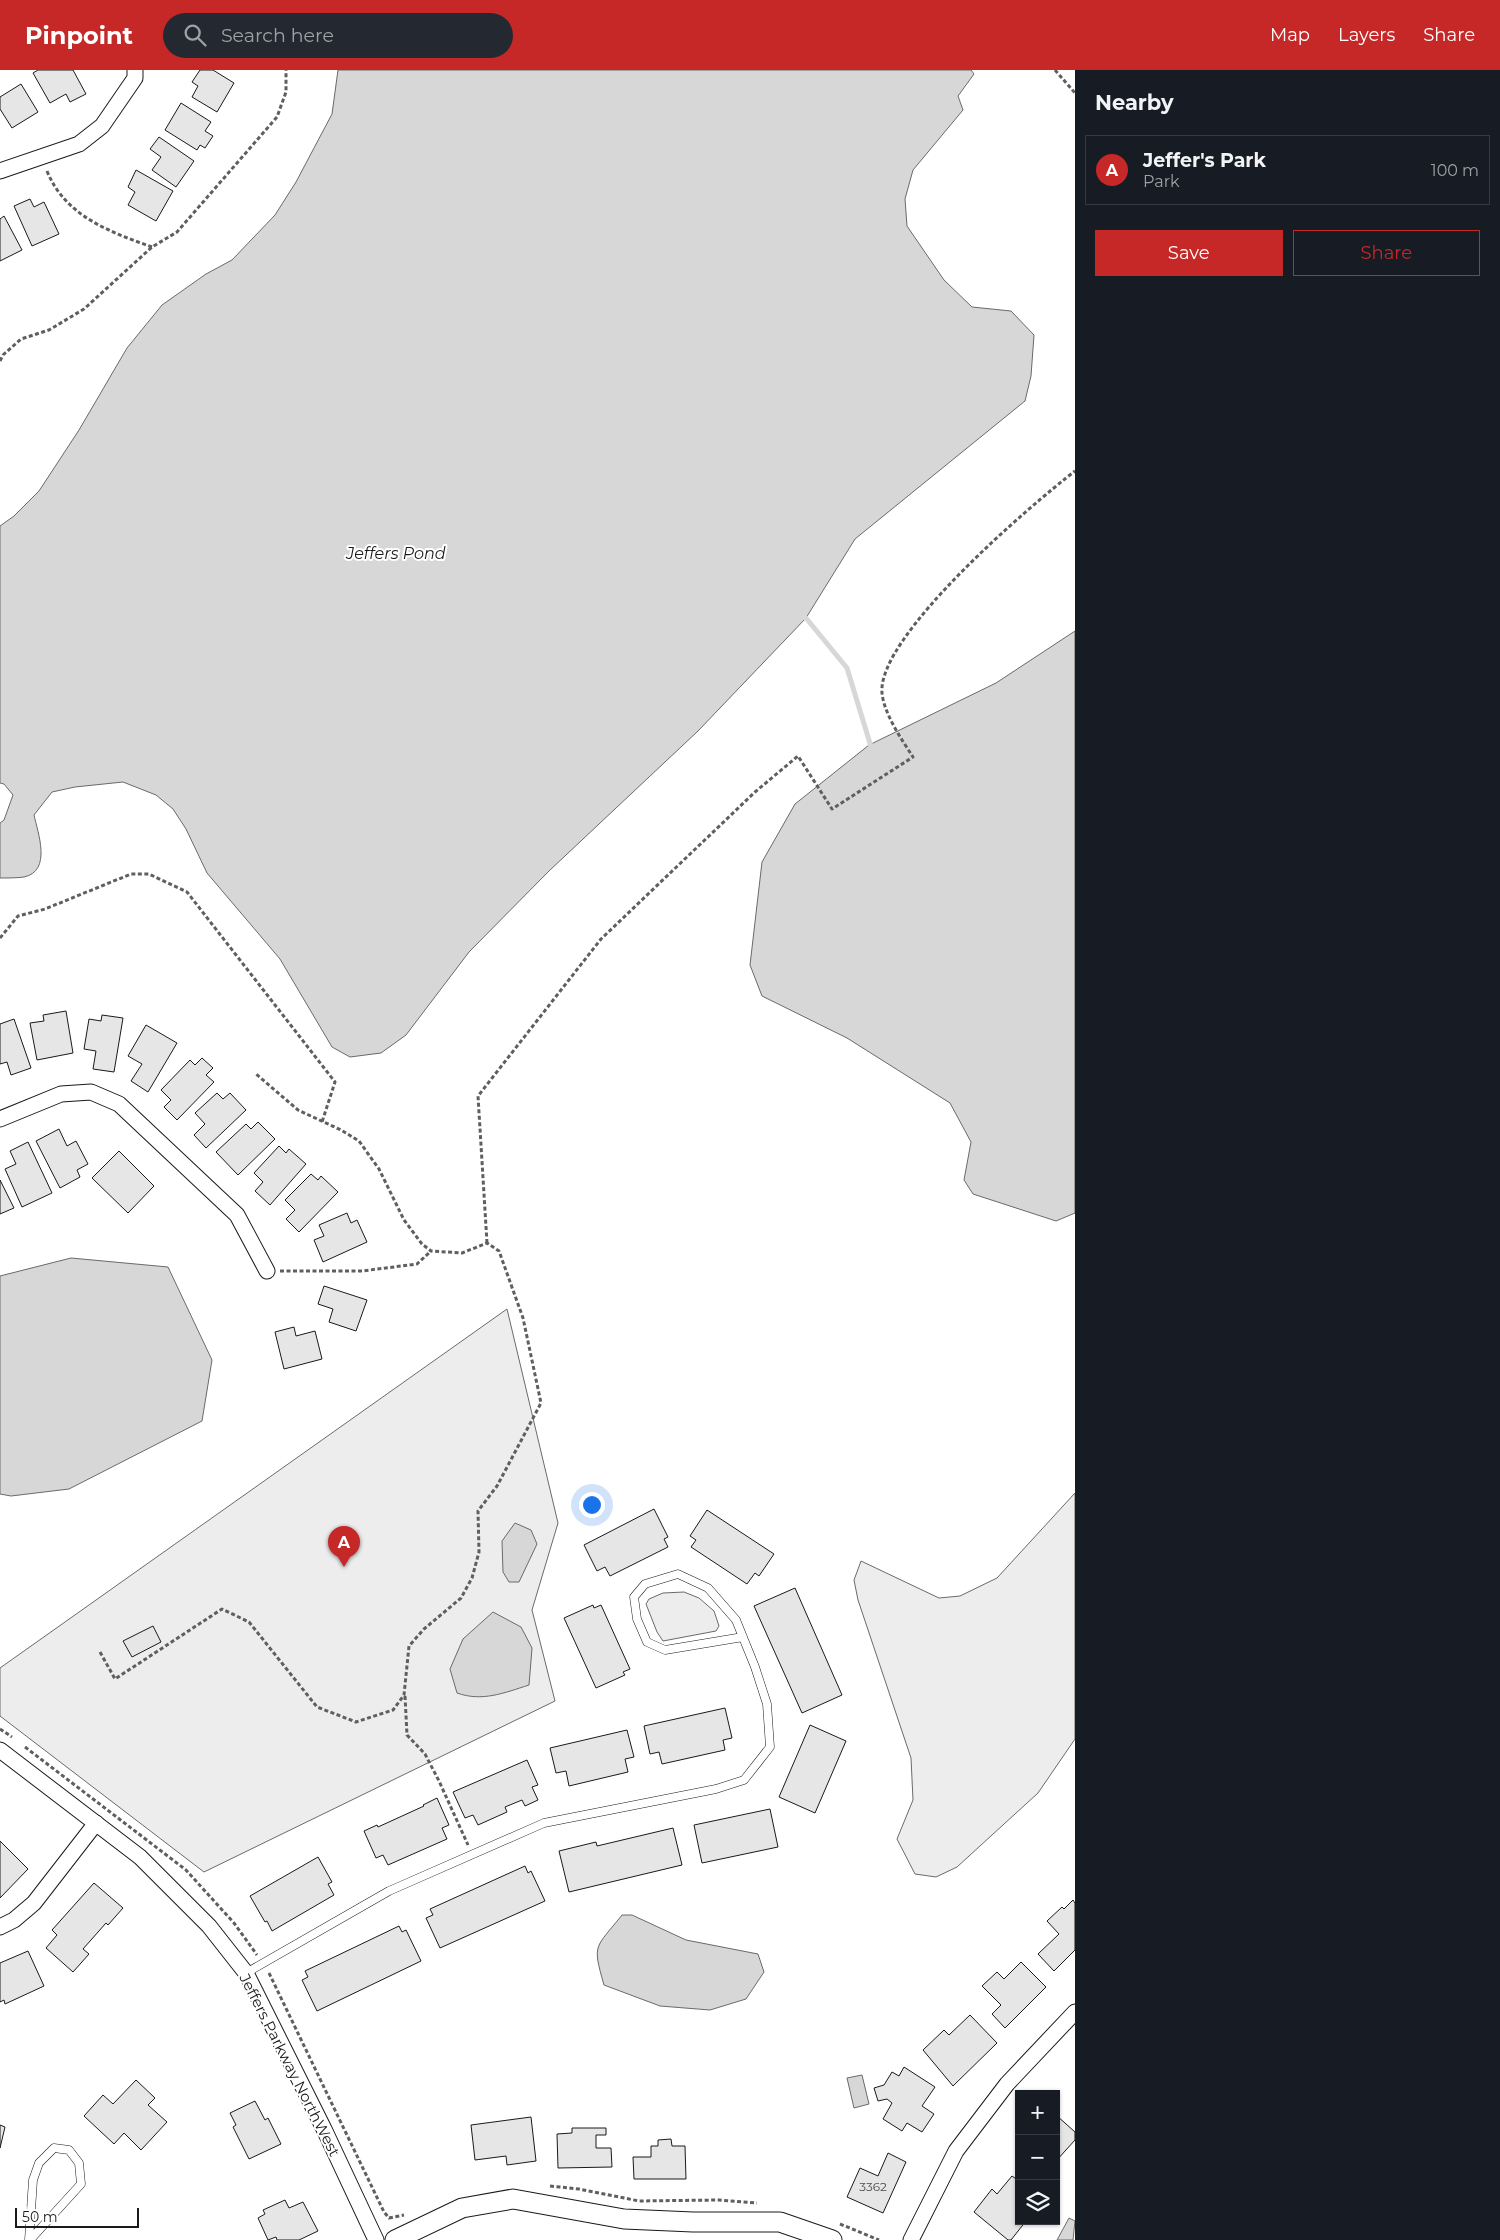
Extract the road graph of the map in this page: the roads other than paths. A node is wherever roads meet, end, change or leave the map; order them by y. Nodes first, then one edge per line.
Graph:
1 (135, 70) edge
2 (0, 171) edge
3 (0, 1119) edge
4 (268, 1270) road end
5 (743, 1637) junction
6 (0, 1750) edge
7 (96, 1823) junction
8 (0, 1927) edge
9 (246, 1973) junction
10 (1075, 2012) edge
11 (833, 2231) edge
12 (30, 2240) edge
13 (376, 2240) edge
14 (395, 2240) edge
15 (911, 2240) edge

1 - 2 street
3 - 4 street
5 - 5 lane
5 - 9 lane
6 - 7 street, Jeffers Parkway NorthWest
7 - 8 street
7 - 9 street, Jeffers Parkway NorthWest
9 - 13 street, Jeffers Parkway NorthWest
10 - 15 street
11 - 14 street
12 - 12 lane

